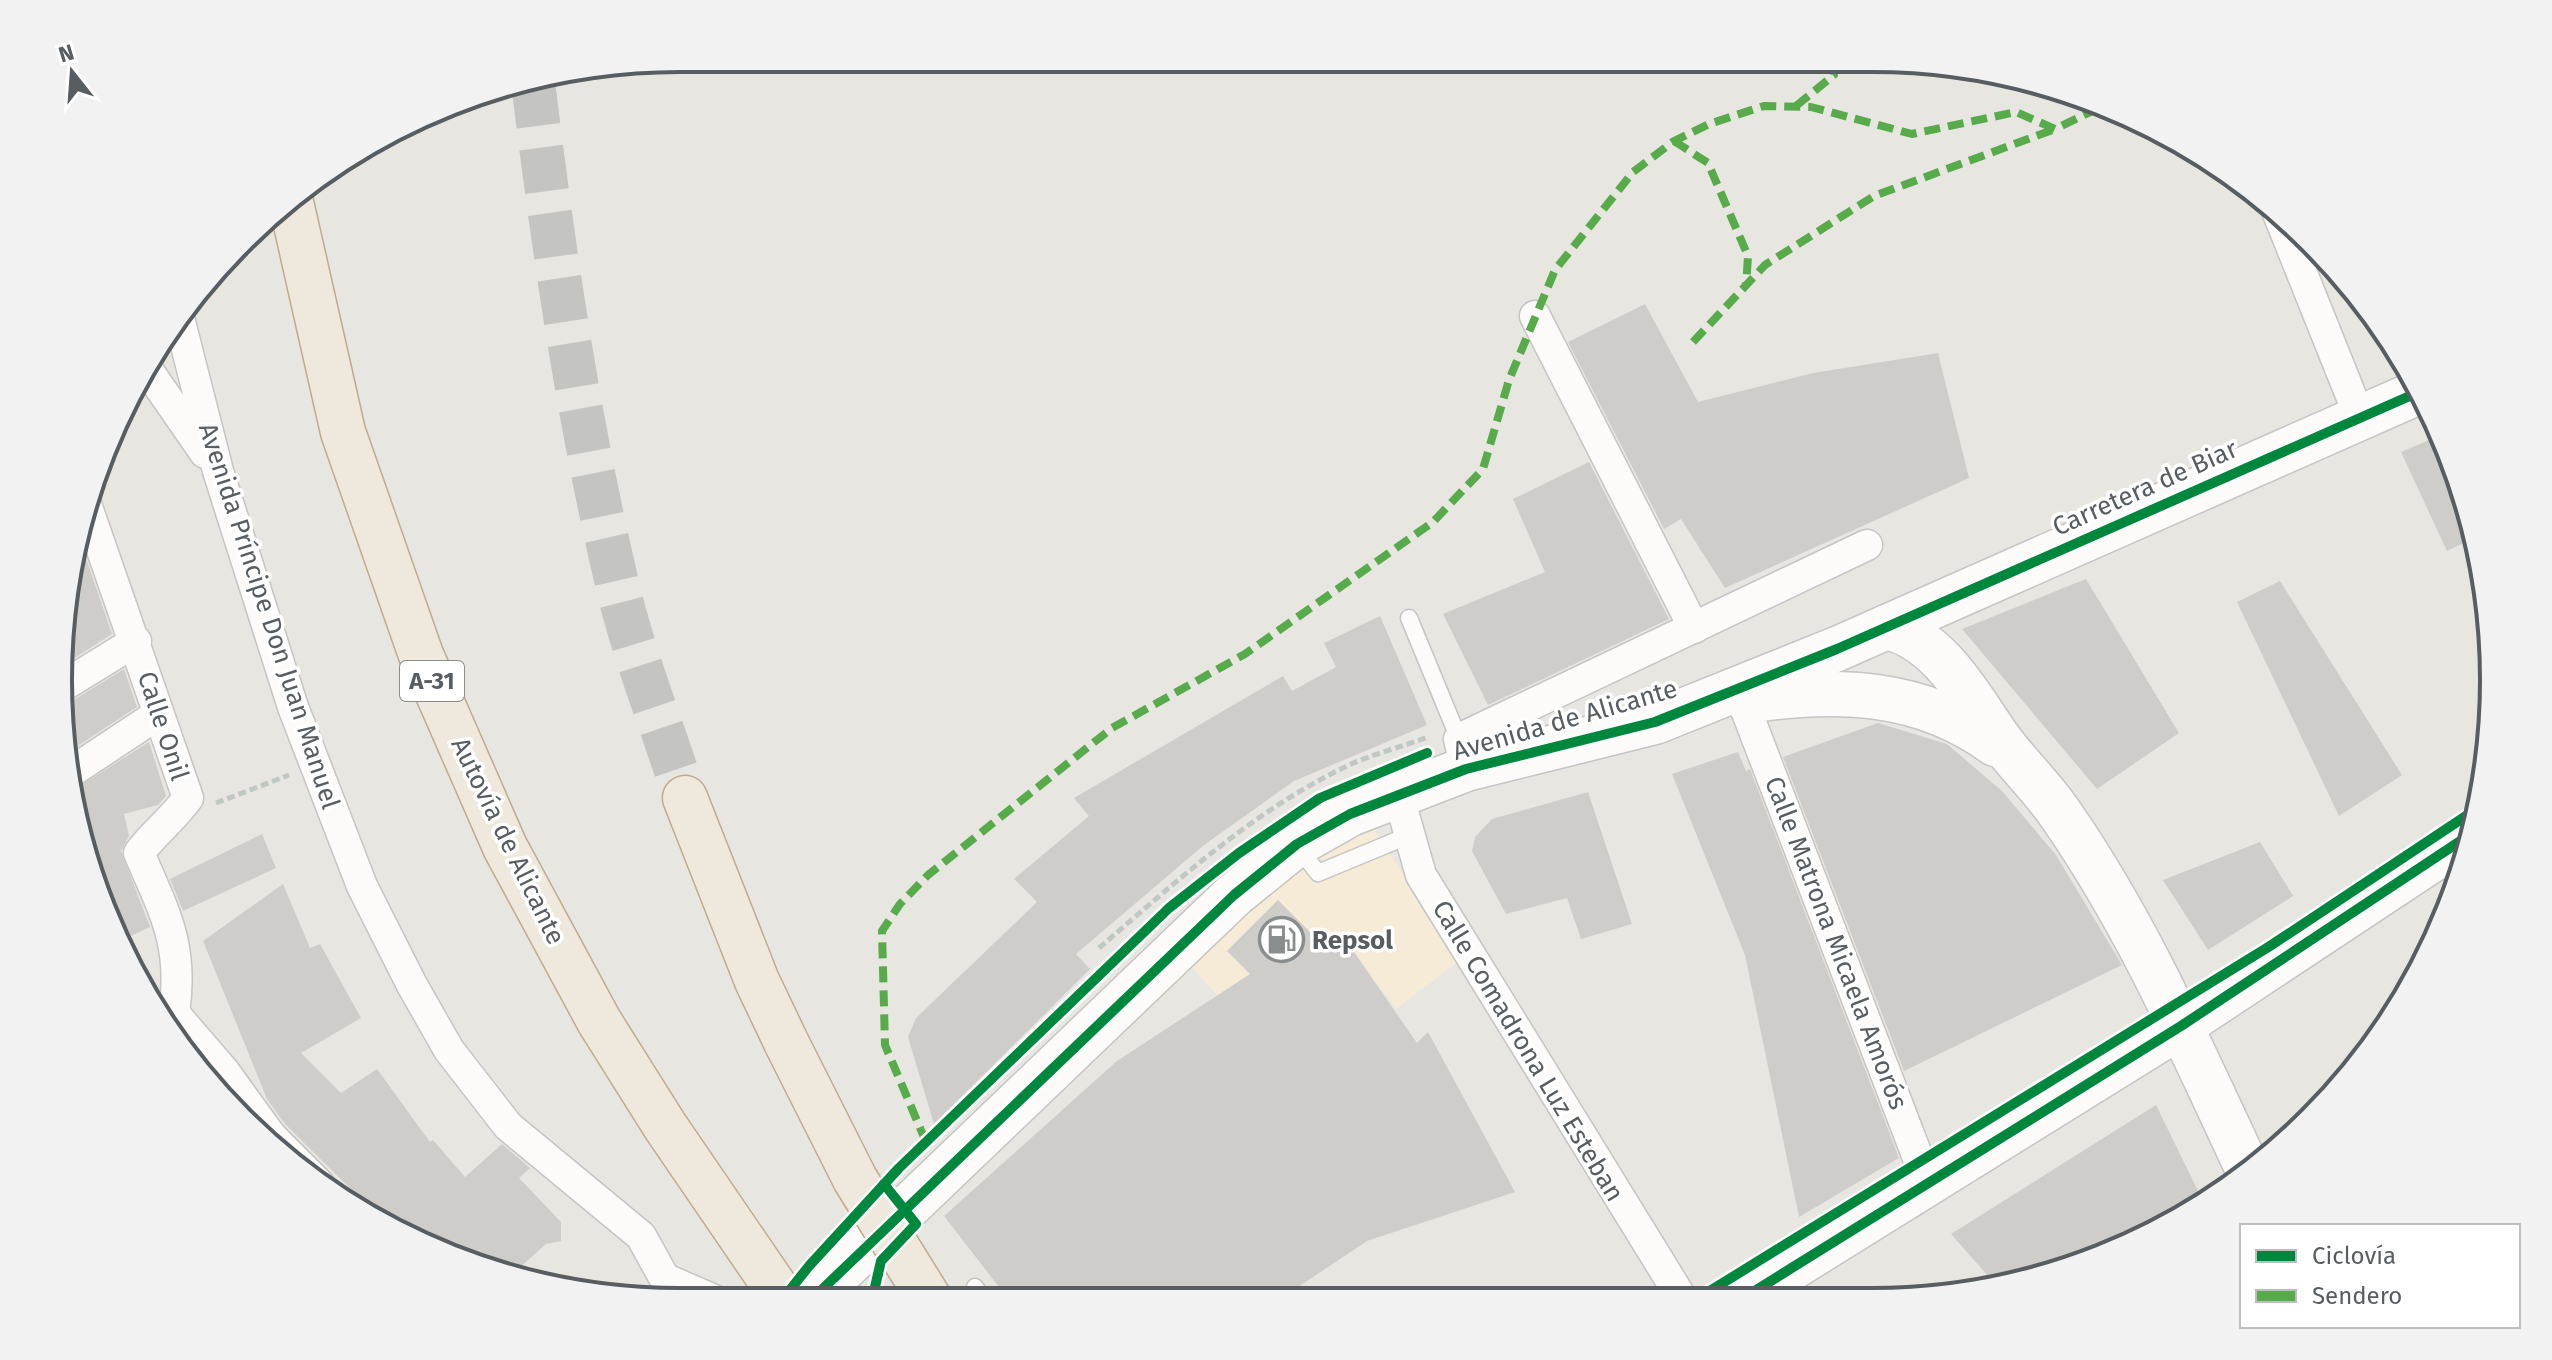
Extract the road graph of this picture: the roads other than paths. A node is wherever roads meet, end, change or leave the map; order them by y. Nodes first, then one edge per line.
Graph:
1 (293, 212) edge
2 (2287, 236) edge
3 (1535, 316) dead end
4 (182, 331) edge
5 (153, 377) edge
6 (2409, 396) edge
7 (2360, 418) junction
8 (218, 471) junction
9 (93, 523) edge
10 (1867, 545) dead end
11 (1955, 594) junction
12 (1409, 618) dead end
13 (1887, 627) junction
14 (1694, 628) junction
15 (136, 641) junction
16 (1945, 664) junction
17 (72, 680) edge
18 (1743, 702) junction
19 (1911, 702) junction
20 (157, 715) junction
21 (1655, 722) junction
22 (1462, 754) junction
23 (2013, 758) junction
24 (78, 767) edge
25 (685, 798) tunnel mouth
26 (1404, 815) junction
27 (2457, 843) edge
28 (170, 1012) edge
29 (175, 1019) edge
30 (2181, 1026) junction
31 (257, 1116) edge
32 (2244, 1161) edge
33 (1933, 1181) junction
34 (665, 1288) edge
35 (776, 1288) edge
36 (824, 1288) edge
37 (923, 1288) edge
38 (1675, 1288) edge
39 (1760, 1288) edge

1 - 35 highway, Autovía de Alicante / A-31
2 - 7 street
3 - 14 street
4 - 8 street, Avenida Príncipe Don Juan Manuel
5 - 8 street
6 - 7 main road, Carretera de Biar
7 - 11 main road, Carretera de Biar
8 - 34 street, Avenida Príncipe Don Juan Manuel
9 - 15 street, Calle Onil
10 - 14 street
11 - 13 main road, Carretera de Biar
11 - 16 main road
12 - 22 lane
13 - 16 main road, Avenida de Alicante
13 - 19 main road, Avenida de Alicante
13 - 21 main road, Avenida de Alicante
14 - 22 street
15 - 17 street
15 - 20 street, Calle Onil
16 - 23 main road, Avenida de Alicante
18 - 19 main road, Avenida de Alicante
18 - 21 main road, Avenida de Alicante
18 - 33 street, Calle Matrona Micaela Amorós
19 - 23 main road, Avenida de Alicante
20 - 24 street
20 - 28 street, Calle Onil
21 - 22 main road, Avenida de Alicante
22 - 26 main road, Avenida de Alicante
23 - 30 main road, Avenida de Alicante
25 - 37 highway, bridge
26 - 36 main road, Avenida de Alicante
26 - 38 street, Calle Comadrona Luz Esteban
27 - 30 main road
29 - 31 street
30 - 32 main road, Avenida de Alicante
30 - 33 main road
33 - 39 main road

